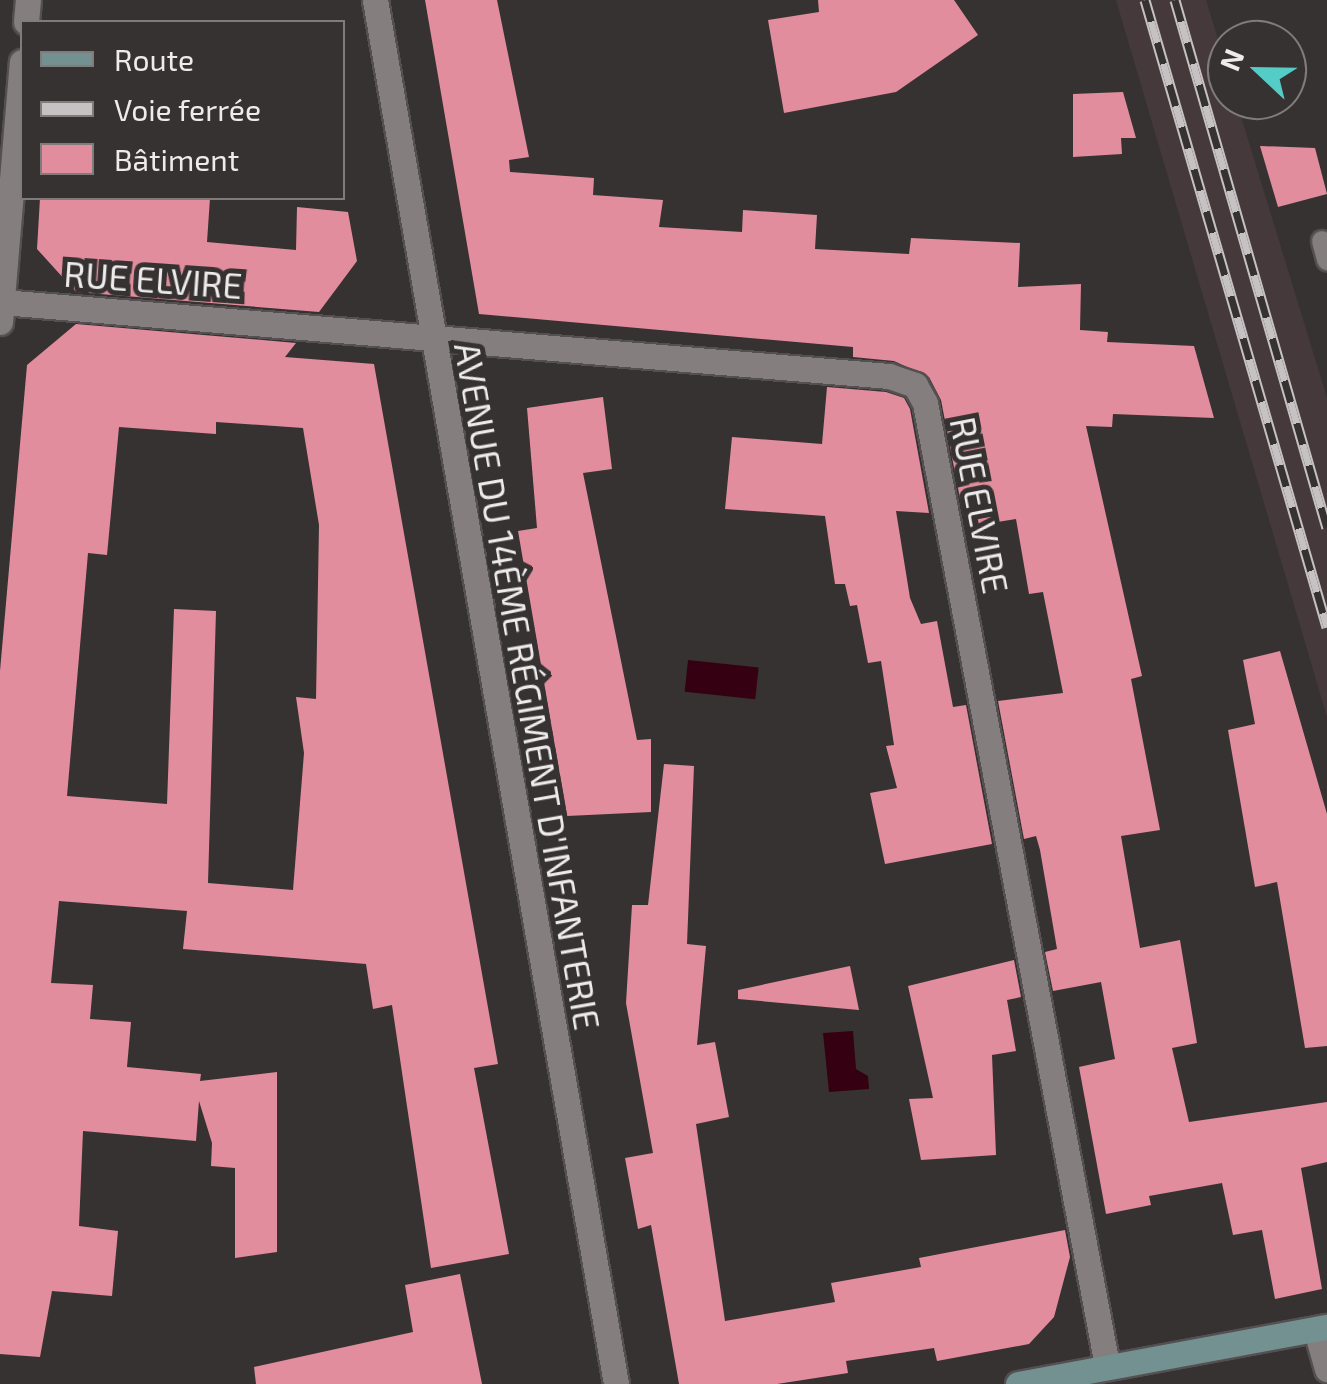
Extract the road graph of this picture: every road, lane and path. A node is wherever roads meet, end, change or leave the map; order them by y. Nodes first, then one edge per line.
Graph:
1 (375, 0) edge
2 (20, 86) edge
3 (1, 312) edge
4 (430, 335) junction
5 (1321, 1328) edge
6 (1107, 1366) junction
7 (1327, 1368) edge
8 (616, 1384) edge
9 (1018, 1384) edge

1 - 4 street, AVENUE DU 14ÈME RÉGIMENT D'INFANTERIE
2 - 3 street
3 - 4 street, RUE ELVIRE
4 - 6 street, RUE ELVIRE
4 - 8 street, AVENUE DU 14ÈME RÉGIMENT D'INFANTERIE
5 - 6 street
5 - 7 street
6 - 9 street

